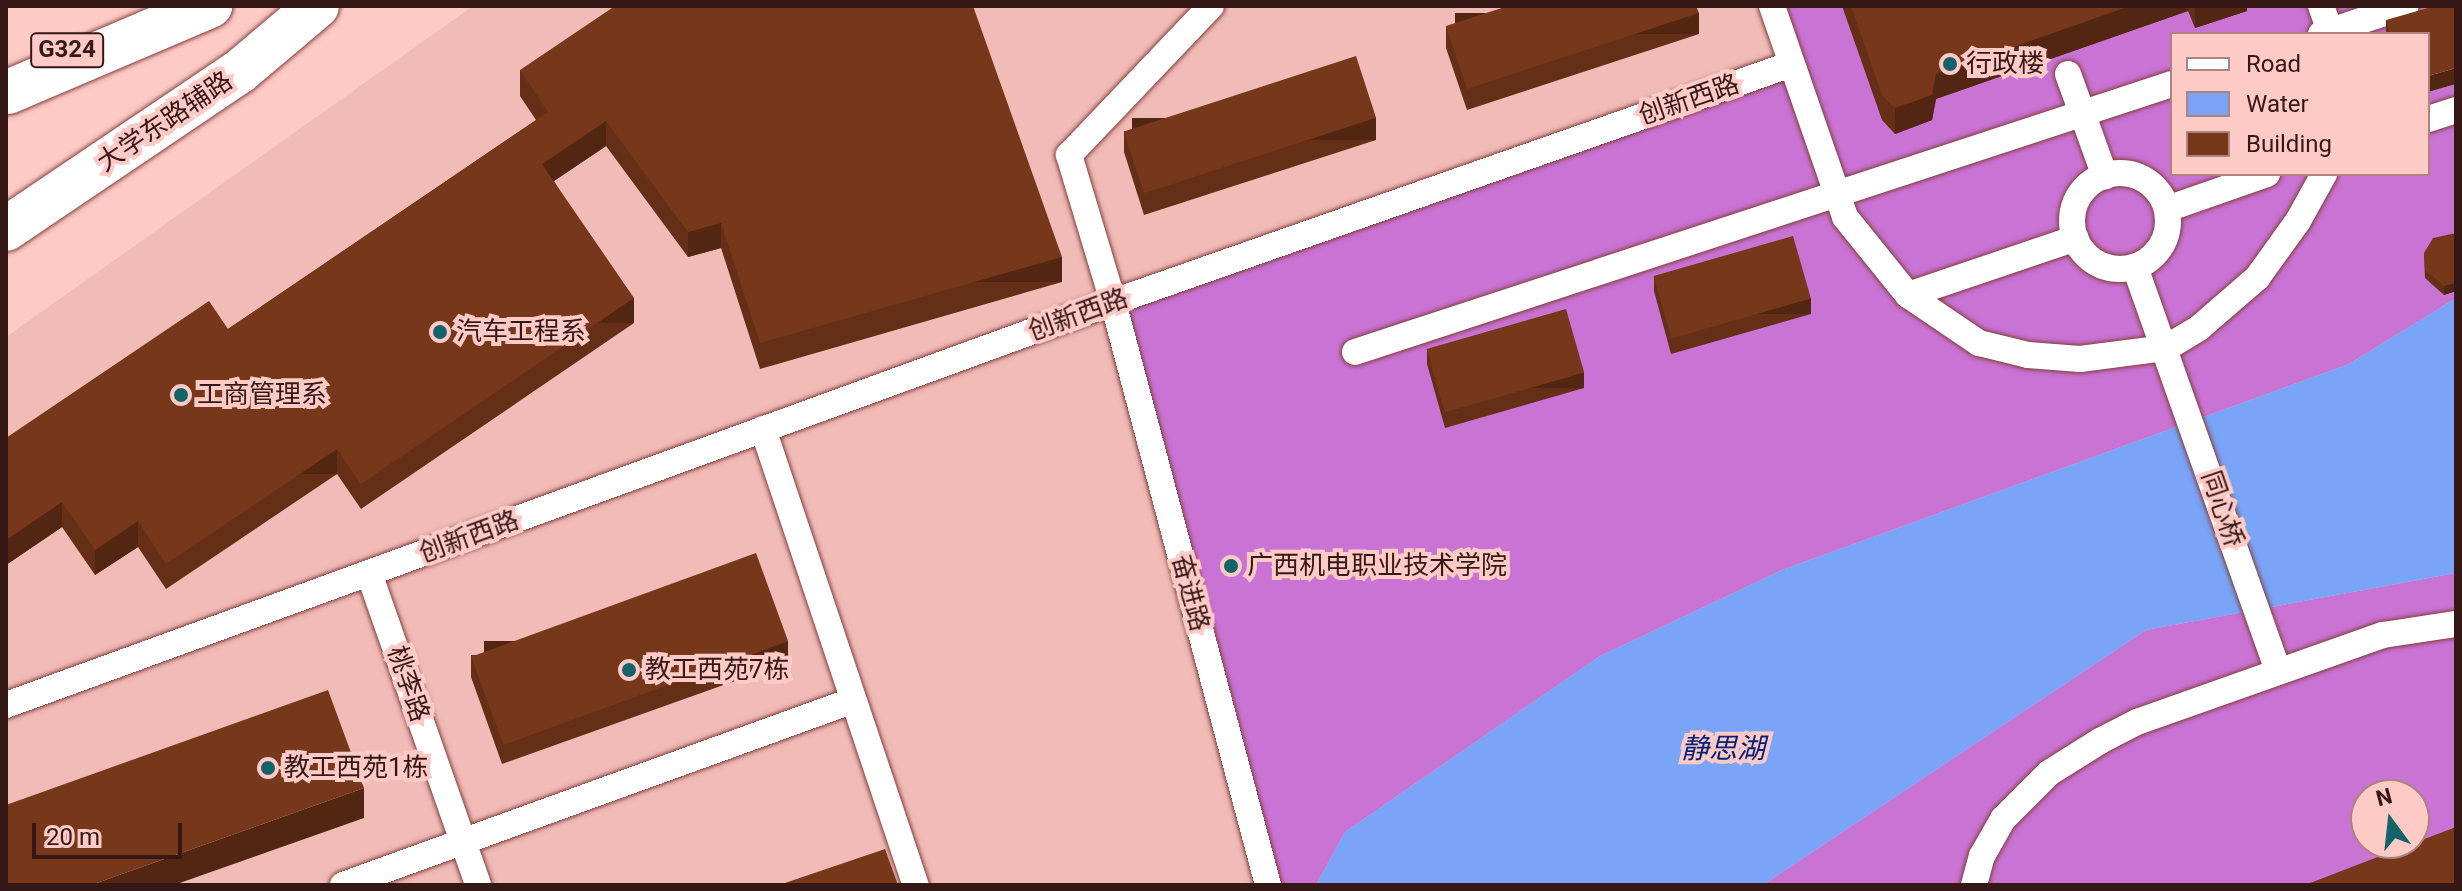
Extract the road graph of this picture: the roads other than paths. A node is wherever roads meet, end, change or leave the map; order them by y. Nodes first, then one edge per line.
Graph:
1 (128, 6) edge
2 (210, 6) edge
3 (317, 6) edge
4 (1211, 6) edge
5 (1772, 6) edge
6 (2321, 6) edge
7 (2406, 6) edge
8 (2327, 32) edge
9 (2330, 32) edge
10 (1789, 65) junction
11 (2068, 74) dead end
12 (2170, 85) edge
13 (7, 93) edge
14 (2456, 110) edge
15 (2082, 114) junction
16 (2430, 118) edge
17 (2105, 176) junction
18 (2261, 176) edge
19 (2323, 176) edge
20 (1837, 197) junction
21 (2167, 209) junction
22 (6, 229) edge
23 (2076, 238) junction
24 (2135, 267) junction
25 (1908, 295) junction
26 (1113, 302) junction
27 (2166, 348) junction
28 (1355, 352) dead end
29 (763, 429) junction
30 (369, 573) junction
31 (2456, 624) edge
32 (2278, 670) junction
33 (854, 700) junction
34 (6, 705) edge
35 (463, 841) junction
36 (343, 885) edge
37 (478, 885) edge
38 (916, 885) edge
39 (1268, 885) edge
40 (1974, 885) edge

1 - 13 street, G324
2 - 13 street
3 - 22 street, 大学东路辅路
4 - 26 lane, 奋进路
5 - 10 lane
6 - 8 lane
7 - 9 lane
10 - 20 lane
10 - 26 lane, 创新西路
11 - 15 lane
12 - 15 lane
14 - 16 lane
15 - 17 lane
15 - 20 lane
17 - 21 lane
17 - 23 lane
18 - 21 lane
19 - 27 lane
20 - 25 lane
20 - 28 lane
21 - 24 lane
23 - 24 lane
23 - 25 lane
24 - 27 lane, 同心桥
25 - 27 lane
26 - 29 lane, 创新西路
26 - 39 lane, 奋进路
27 - 32 lane, 同心桥
29 - 30 lane, 创新西路
29 - 33 lane
30 - 34 lane, 创新西路
30 - 35 lane, 桃李路
31 - 32 lane
32 - 40 lane
33 - 35 lane
33 - 38 lane
35 - 36 lane
35 - 37 lane, 桃李路

